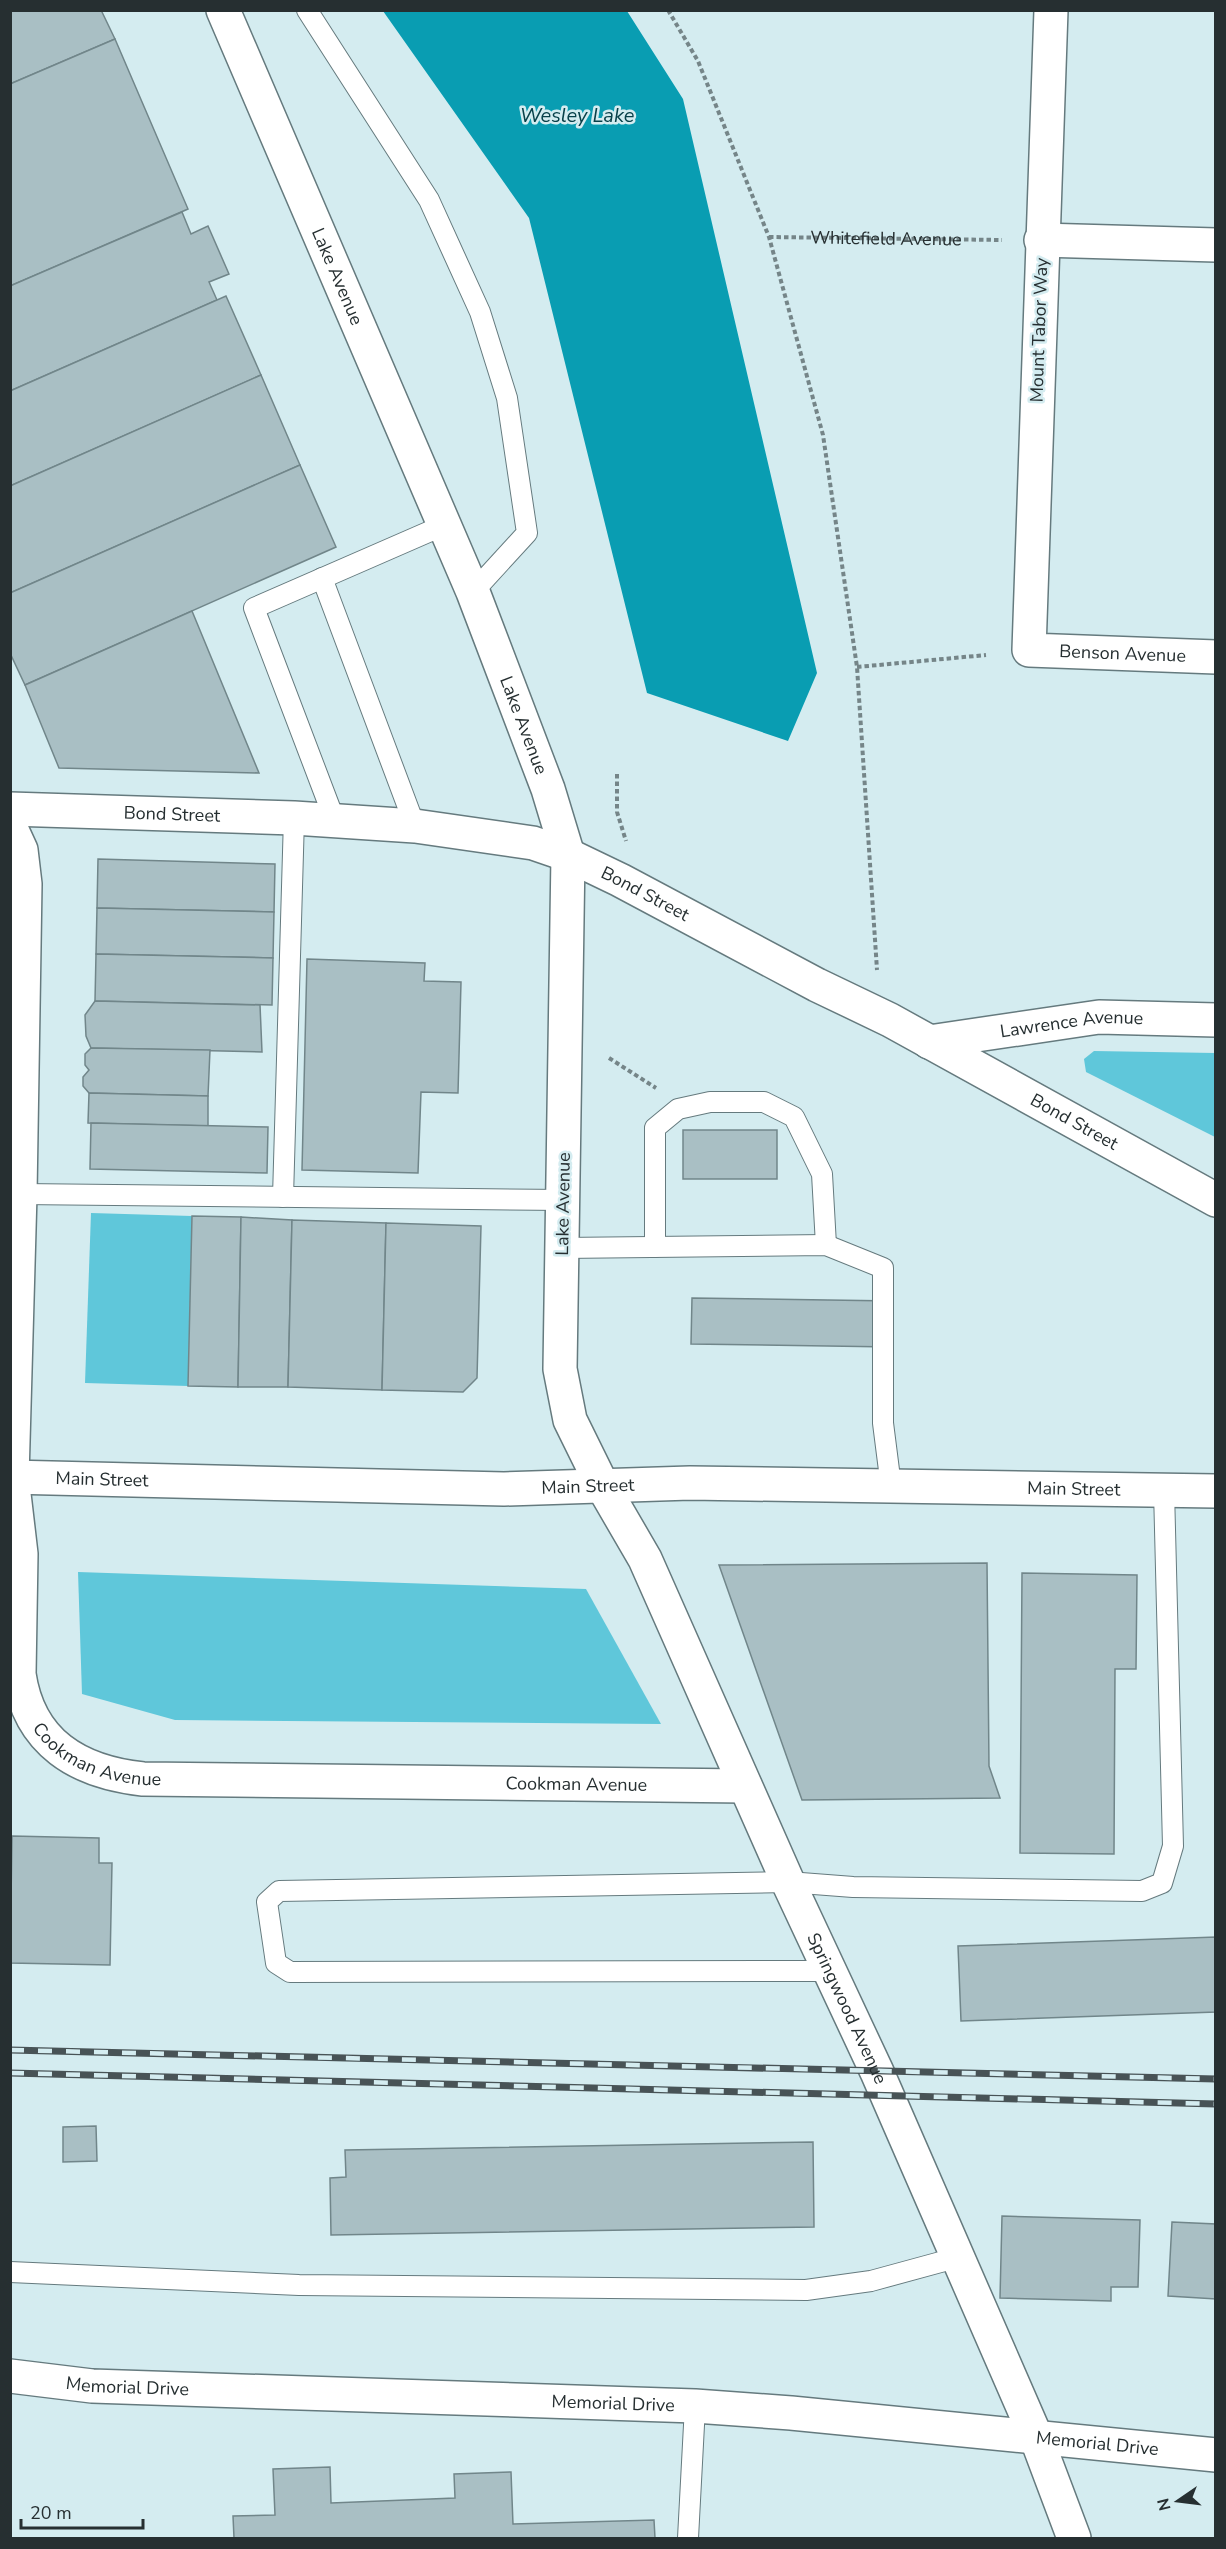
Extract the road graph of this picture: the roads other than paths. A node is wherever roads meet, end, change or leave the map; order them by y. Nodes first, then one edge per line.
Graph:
1 (223, 10) edge
2 (307, 10) edge
3 (1029, 10) edge
4 (1052, 10) edge
5 (1051, 44) junction
6 (1041, 240) junction
7 (1215, 245) edge
8 (442, 526) junction
9 (322, 578) junction
10 (473, 592) junction
11 (1029, 650) joint
12 (1215, 657) edge
13 (10, 809) edge
14 (294, 818) junction
15 (335, 820) junction
16 (10, 826) edge
17 (415, 826) junction
18 (568, 855) junction
19 (1215, 1020) edge
20 (929, 1042) junction
21 (20, 1194) junction
22 (283, 1197) junction
23 (564, 1200) junction
24 (1215, 1200) edge
25 (826, 1245) junction
26 (655, 1247) junction
27 (562, 1248) junction
28 (11, 1478) edge
29 (602, 1485) junction
30 (891, 1486) junction
31 (1164, 1490) junction
32 (1215, 1491) edge
33 (745, 1786) junction
34 (788, 1882) junction
35 (829, 1971) junction
36 (959, 2257) junction
37 (10, 2272) edge
38 (10, 2376) edge
39 (695, 2406) junction
40 (1036, 2437) junction
41 (1215, 2455) edge
42 (688, 2538) edge
43 (1074, 2538) edge

1 - 8 street, Lake Avenue
2 - 10 lane
3 - 5 street
4 - 5 street, Mount Tabor Way
5 - 6 street, Mount Tabor Way
6 - 7 street
6 - 11 street, Mount Tabor Way
8 - 9 lane
8 - 10 street, Lake Avenue
9 - 15 lane
9 - 17 lane
10 - 18 street, Lake Avenue
11 - 12 street, Benson Avenue
13 - 14 street, Bond Street
14 - 15 street, Bond Street
14 - 22 lane
15 - 17 street, Bond Street
16 - 21 street, Cookman Avenue
17 - 18 street, Bond Street
18 - 20 street, Bond Street
18 - 23 street, Lake Avenue
19 - 20 street, Lawrence Avenue
20 - 24 street, Bond Street
21 - 22 lane
21 - 28 street, Cookman Avenue
22 - 23 lane
23 - 27 street, Lake Avenue
25 - 26 lane
25 - 26 lane
25 - 30 lane
26 - 27 lane
27 - 29 street, Lake Avenue
28 - 29 street, Main Street
28 - 33 street, Cookman Avenue
29 - 30 street, Main Street
29 - 33 street, Springwood Avenue
30 - 31 street, Main Street
31 - 32 street, Main Street
31 - 34 lane
33 - 34 street, Springwood Avenue
34 - 35 street, Springwood Avenue
34 - 35 lane
35 - 36 street, Springwood Avenue
36 - 37 lane
36 - 40 street, Springwood Avenue
38 - 39 street, Memorial Drive
39 - 40 street, Memorial Drive
39 - 42 lane
40 - 41 street, Memorial Drive
40 - 43 street, Springwood Avenue

